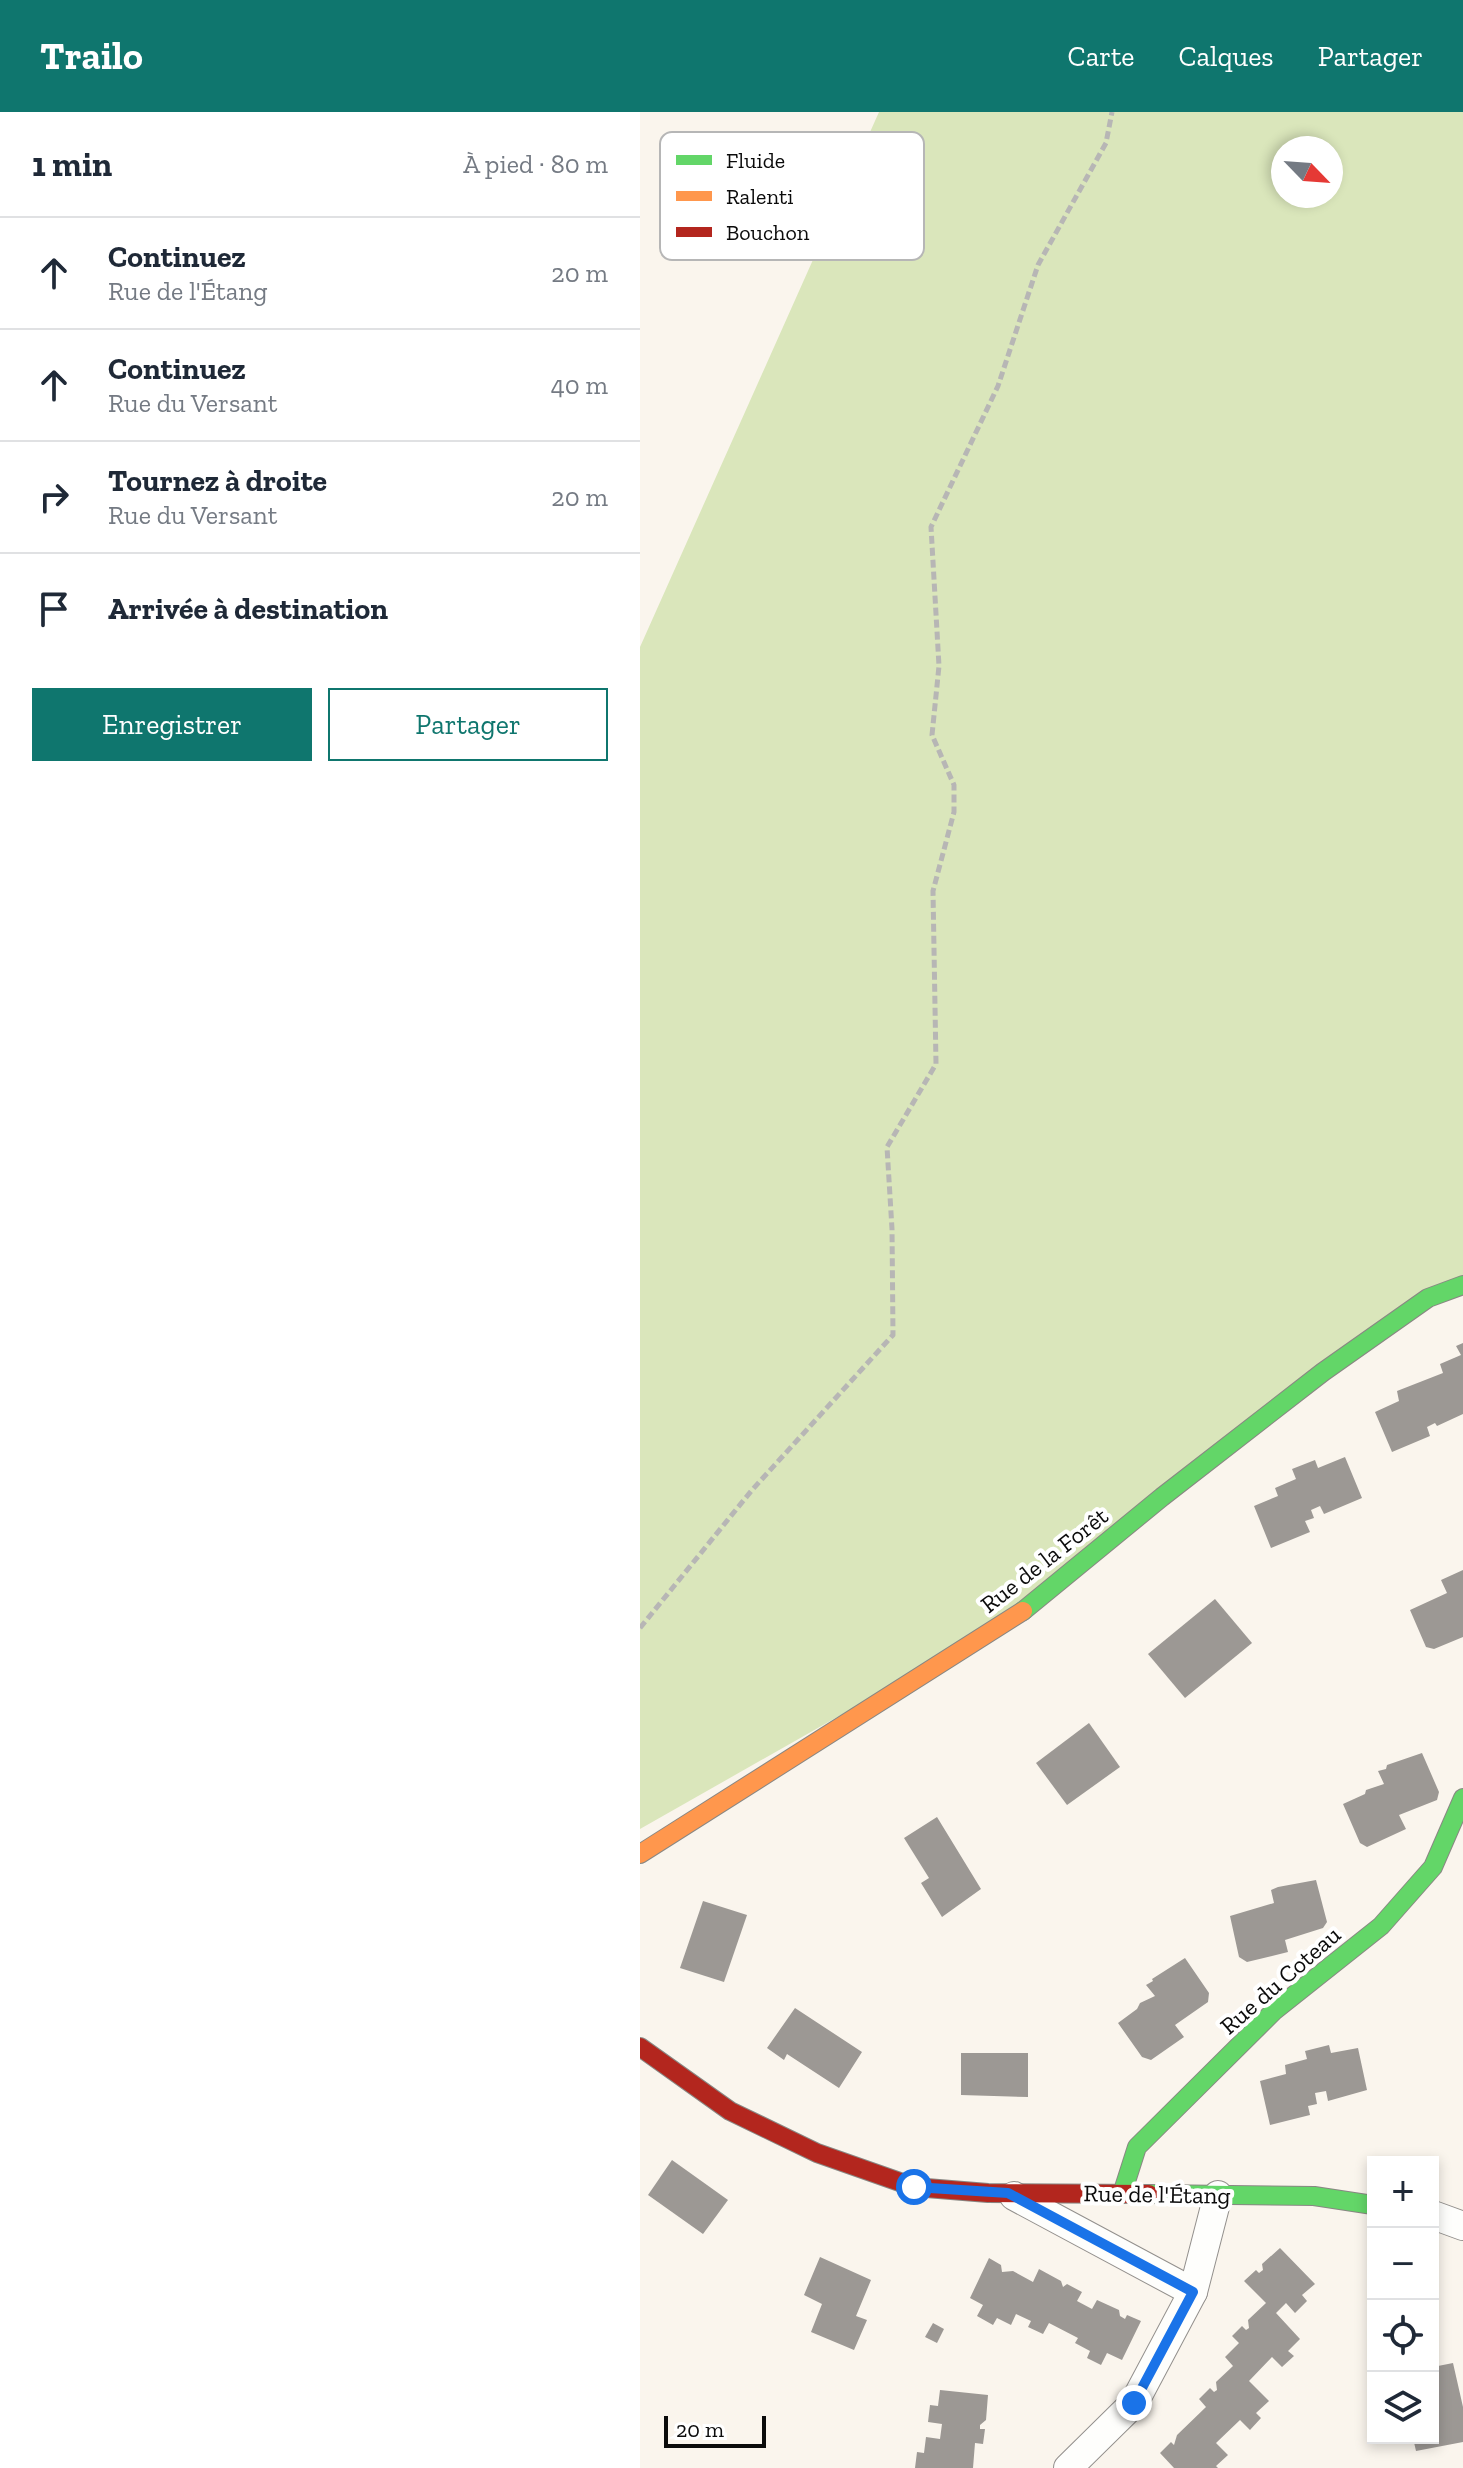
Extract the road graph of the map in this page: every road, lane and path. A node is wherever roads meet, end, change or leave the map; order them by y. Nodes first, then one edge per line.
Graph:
1 (1112, 112) edge
2 (1463, 1285) edge
3 (640, 1628) edge
4 (1463, 1798) edge
5 (640, 1854) edge
6 (640, 2047) edge
7 (1008, 2193) junction
8 (1122, 2194) junction
9 (1218, 2195) junction
10 (1367, 2204) edge
11 (1439, 2217) edge
12 (1463, 2226) edge
13 (1193, 2292) junction
14 (1068, 2468) edge

1 - 3 path
2 - 5 street, Rue de la Forêt
4 - 8 street, Rue du Coteau
6 - 7 street, Rue de l'Étang
7 - 8 street, Rue de l'Étang
7 - 13 street
8 - 9 street, Rue de l'Étang
9 - 10 street, Rue de l'Étang
9 - 13 street
11 - 12 street
13 - 14 street

